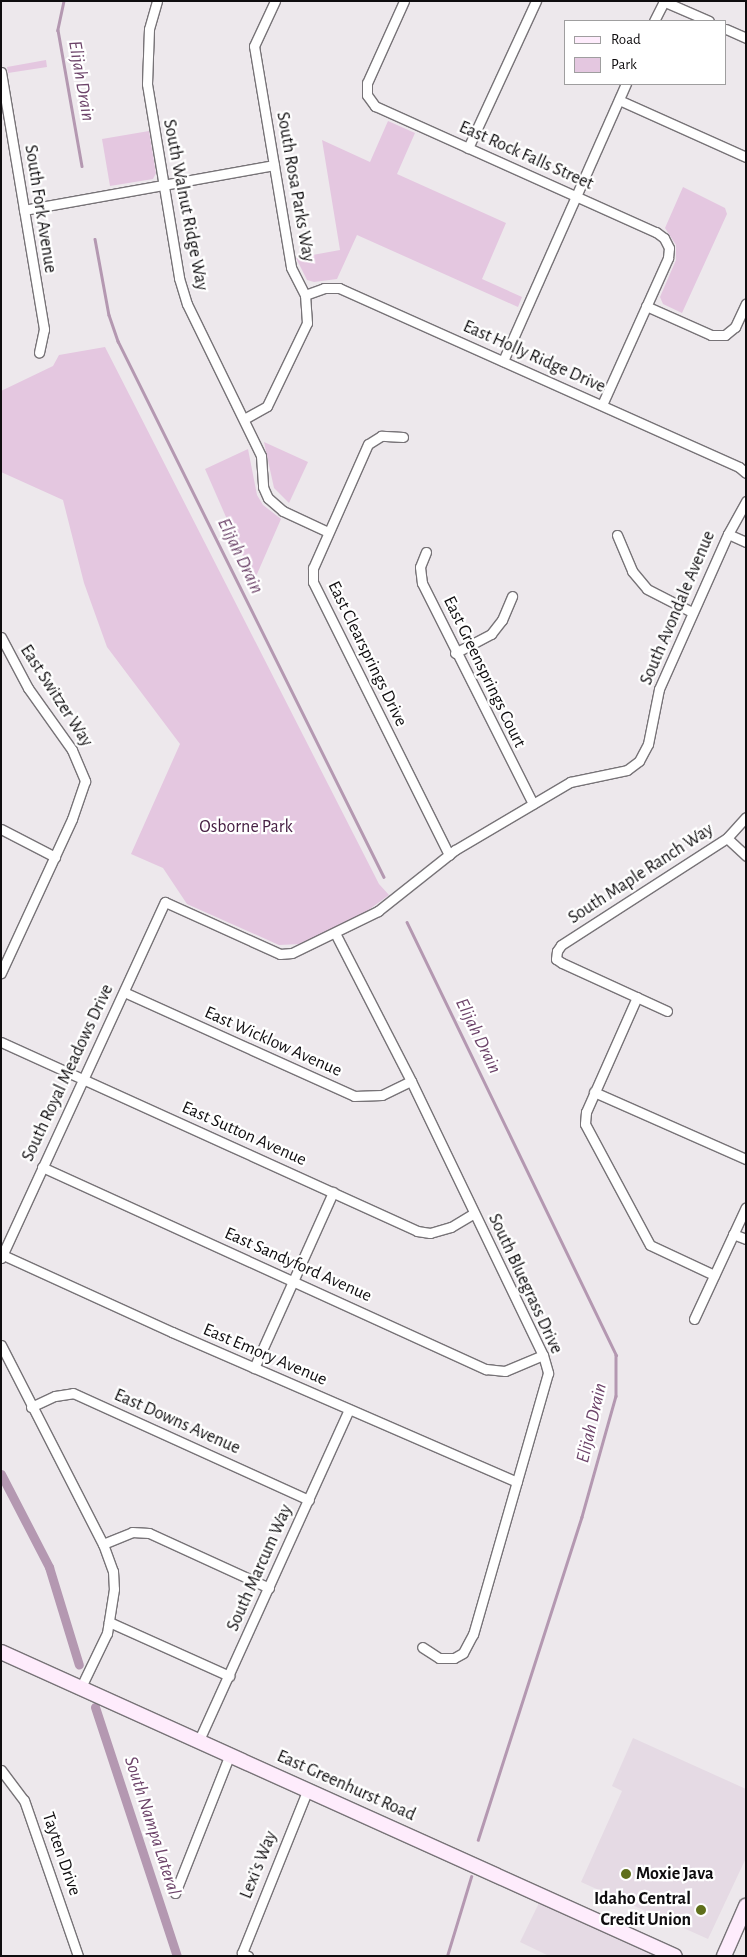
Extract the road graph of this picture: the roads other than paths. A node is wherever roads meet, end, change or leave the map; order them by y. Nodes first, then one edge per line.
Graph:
1 (158, 1) edge
2 (274, 1) edge
3 (404, 1) edge
4 (536, 1) edge
5 (663, 1) edge
6 (654, 20) edge
7 (706, 20) edge
8 (727, 29) edge
9 (746, 38) edge
10 (1, 72) edge
11 (626, 85) edge
12 (619, 100) junction
13 (468, 148) junction
14 (746, 157) edge
15 (274, 165) junction
16 (163, 184) junction
17 (577, 197) junction
18 (24, 210) junction
19 (304, 295) junction
20 (746, 303) edge
21 (646, 306) junction
22 (39, 352) dead end
23 (503, 361) junction
24 (602, 405) junction
25 (244, 419) junction
26 (403, 437) dead end
27 (746, 473) edge
28 (746, 500) edge
29 (328, 532) junction
30 (728, 534) junction
31 (617, 535) dead end
32 (746, 542) edge
33 (426, 552) dead end
34 (512, 596) dead end
35 (692, 612) junction
36 (1, 637) edge
37 (455, 653) junction
38 (533, 804) junction
39 (746, 817) edge
40 (1, 829) edge
41 (727, 838) junction
42 (449, 855) junction
43 (746, 856) edge
44 (55, 857) junction
45 (165, 902) joint
46 (335, 933) junction
47 (2, 971) edge
48 (124, 992) junction
49 (637, 997) junction
50 (667, 1011) dead end
51 (1, 1042) edge
52 (86, 1080) junction
53 (411, 1082) junction
54 (594, 1092) junction
55 (746, 1159) edge
56 (42, 1167) junction
57 (333, 1192) junction
58 (746, 1207) edge
59 (474, 1212) junction
60 (733, 1234) junction
61 (746, 1239) edge
62 (2, 1257) edge
63 (714, 1276) junction
64 (293, 1280) junction
65 (694, 1319) dead end
66 (1, 1346) edge
67 (543, 1355) junction
68 (254, 1368) junction
69 (31, 1408) junction
70 (349, 1409) junction
71 (517, 1482) junction
72 (309, 1500) junction
73 (103, 1544) junction
74 (269, 1588) junction
75 (109, 1622) junction
76 (422, 1647) dead end
77 (1, 1652) edge
78 (229, 1676) junction
79 (81, 1687) junction
80 (199, 1740) junction
81 (230, 1754) junction
82 (1, 1770) edge
83 (308, 1789) junction
84 (175, 1893) dead end
85 (746, 1906) edge
86 (243, 1955) edge
87 (78, 1956) edge
88 (675, 1956) edge
89 (724, 1956) edge

1 - 16 street, South Walnut Ridge Way
2 - 15 street, South Rosa Parks Way
3 - 13 street, East Rock Falls Street
4 - 13 street
5 - 6 street
5 - 7 street
8 - 9 street
10 - 18 street, South Fork Avenue
11 - 12 street
12 - 14 street
12 - 17 street
13 - 17 street, East Rock Falls Street
15 - 16 street
15 - 19 street, South Rosa Parks Way
16 - 18 street
16 - 25 street, South Walnut Ridge Way
17 - 21 street, East Rock Falls Street
17 - 23 street
18 - 22 street, South Fork Avenue
19 - 23 street, East Holly Ridge Drive
19 - 25 street, South Rosa Parks Way
20 - 21 street
21 - 24 street
23 - 24 street, East Holly Ridge Drive
24 - 27 street, East Holly Ridge Drive
25 - 29 street, South Walnut Ridge Way
26 - 29 street, East Clearsprings Drive
28 - 30 street, South Avondale Avenue
29 - 42 street, East Clearsprings Drive
30 - 32 street
30 - 35 street, South Avondale Avenue
31 - 35 street
33 - 37 street, East Greensprings Court
34 - 37 street
35 - 38 street, South Avondale Avenue
36 - 44 street, East Switzer Way
37 - 38 street, East Greensprings Court
38 - 42 street, South Avondale Avenue
39 - 41 street, South Maple Ranch Way
40 - 44 street
41 - 43 street
41 - 49 street, South Maple Ranch Way
42 - 46 street, South Avondale Avenue
44 - 47 street, East Switzer Way
45 - 46 street, South Avondale Avenue
45 - 48 street, South Royal Meadows Drive
46 - 53 street, South Bluegrass Drive
48 - 52 street, South Royal Meadows Drive
48 - 53 street, East Wicklow Avenue
49 - 50 street
49 - 54 street
51 - 52 street, East Sutton Avenue
52 - 56 street, South Royal Meadows Drive
52 - 57 street, East Sutton Avenue
53 - 59 street, South Bluegrass Drive
54 - 55 street
54 - 63 street
56 - 62 street, South Royal Meadows Drive
56 - 64 street, East Sandyford Avenue
57 - 59 street, East Sutton Avenue
57 - 64 street
58 - 60 street
59 - 67 street, South Bluegrass Drive
60 - 61 street
60 - 63 street
62 - 68 street, East Emory Avenue
63 - 65 street
64 - 67 street, East Sandyford Avenue
64 - 68 street
66 - 69 street
67 - 71 street, South Bluegrass Drive
68 - 70 street, East Emory Avenue
69 - 72 street, East Downs Avenue
69 - 73 street
70 - 71 street, East Emory Avenue
70 - 72 street, South Marcum Way
71 - 76 street, South Bluegrass Drive
72 - 74 street, South Marcum Way
73 - 74 street
73 - 75 street
74 - 78 street, South Marcum Way
75 - 78 street
75 - 79 street
77 - 79 main road, East Greenhurst Road
78 - 80 street, South Marcum Way
79 - 80 main road, East Greenhurst Road
80 - 81 main road, East Greenhurst Road
81 - 83 main road, East Greenhurst Road
81 - 84 street
82 - 87 street, Tayten Drive
83 - 86 street, Lexi's Way
83 - 88 main road, East Greenhurst Road
85 - 89 main road

